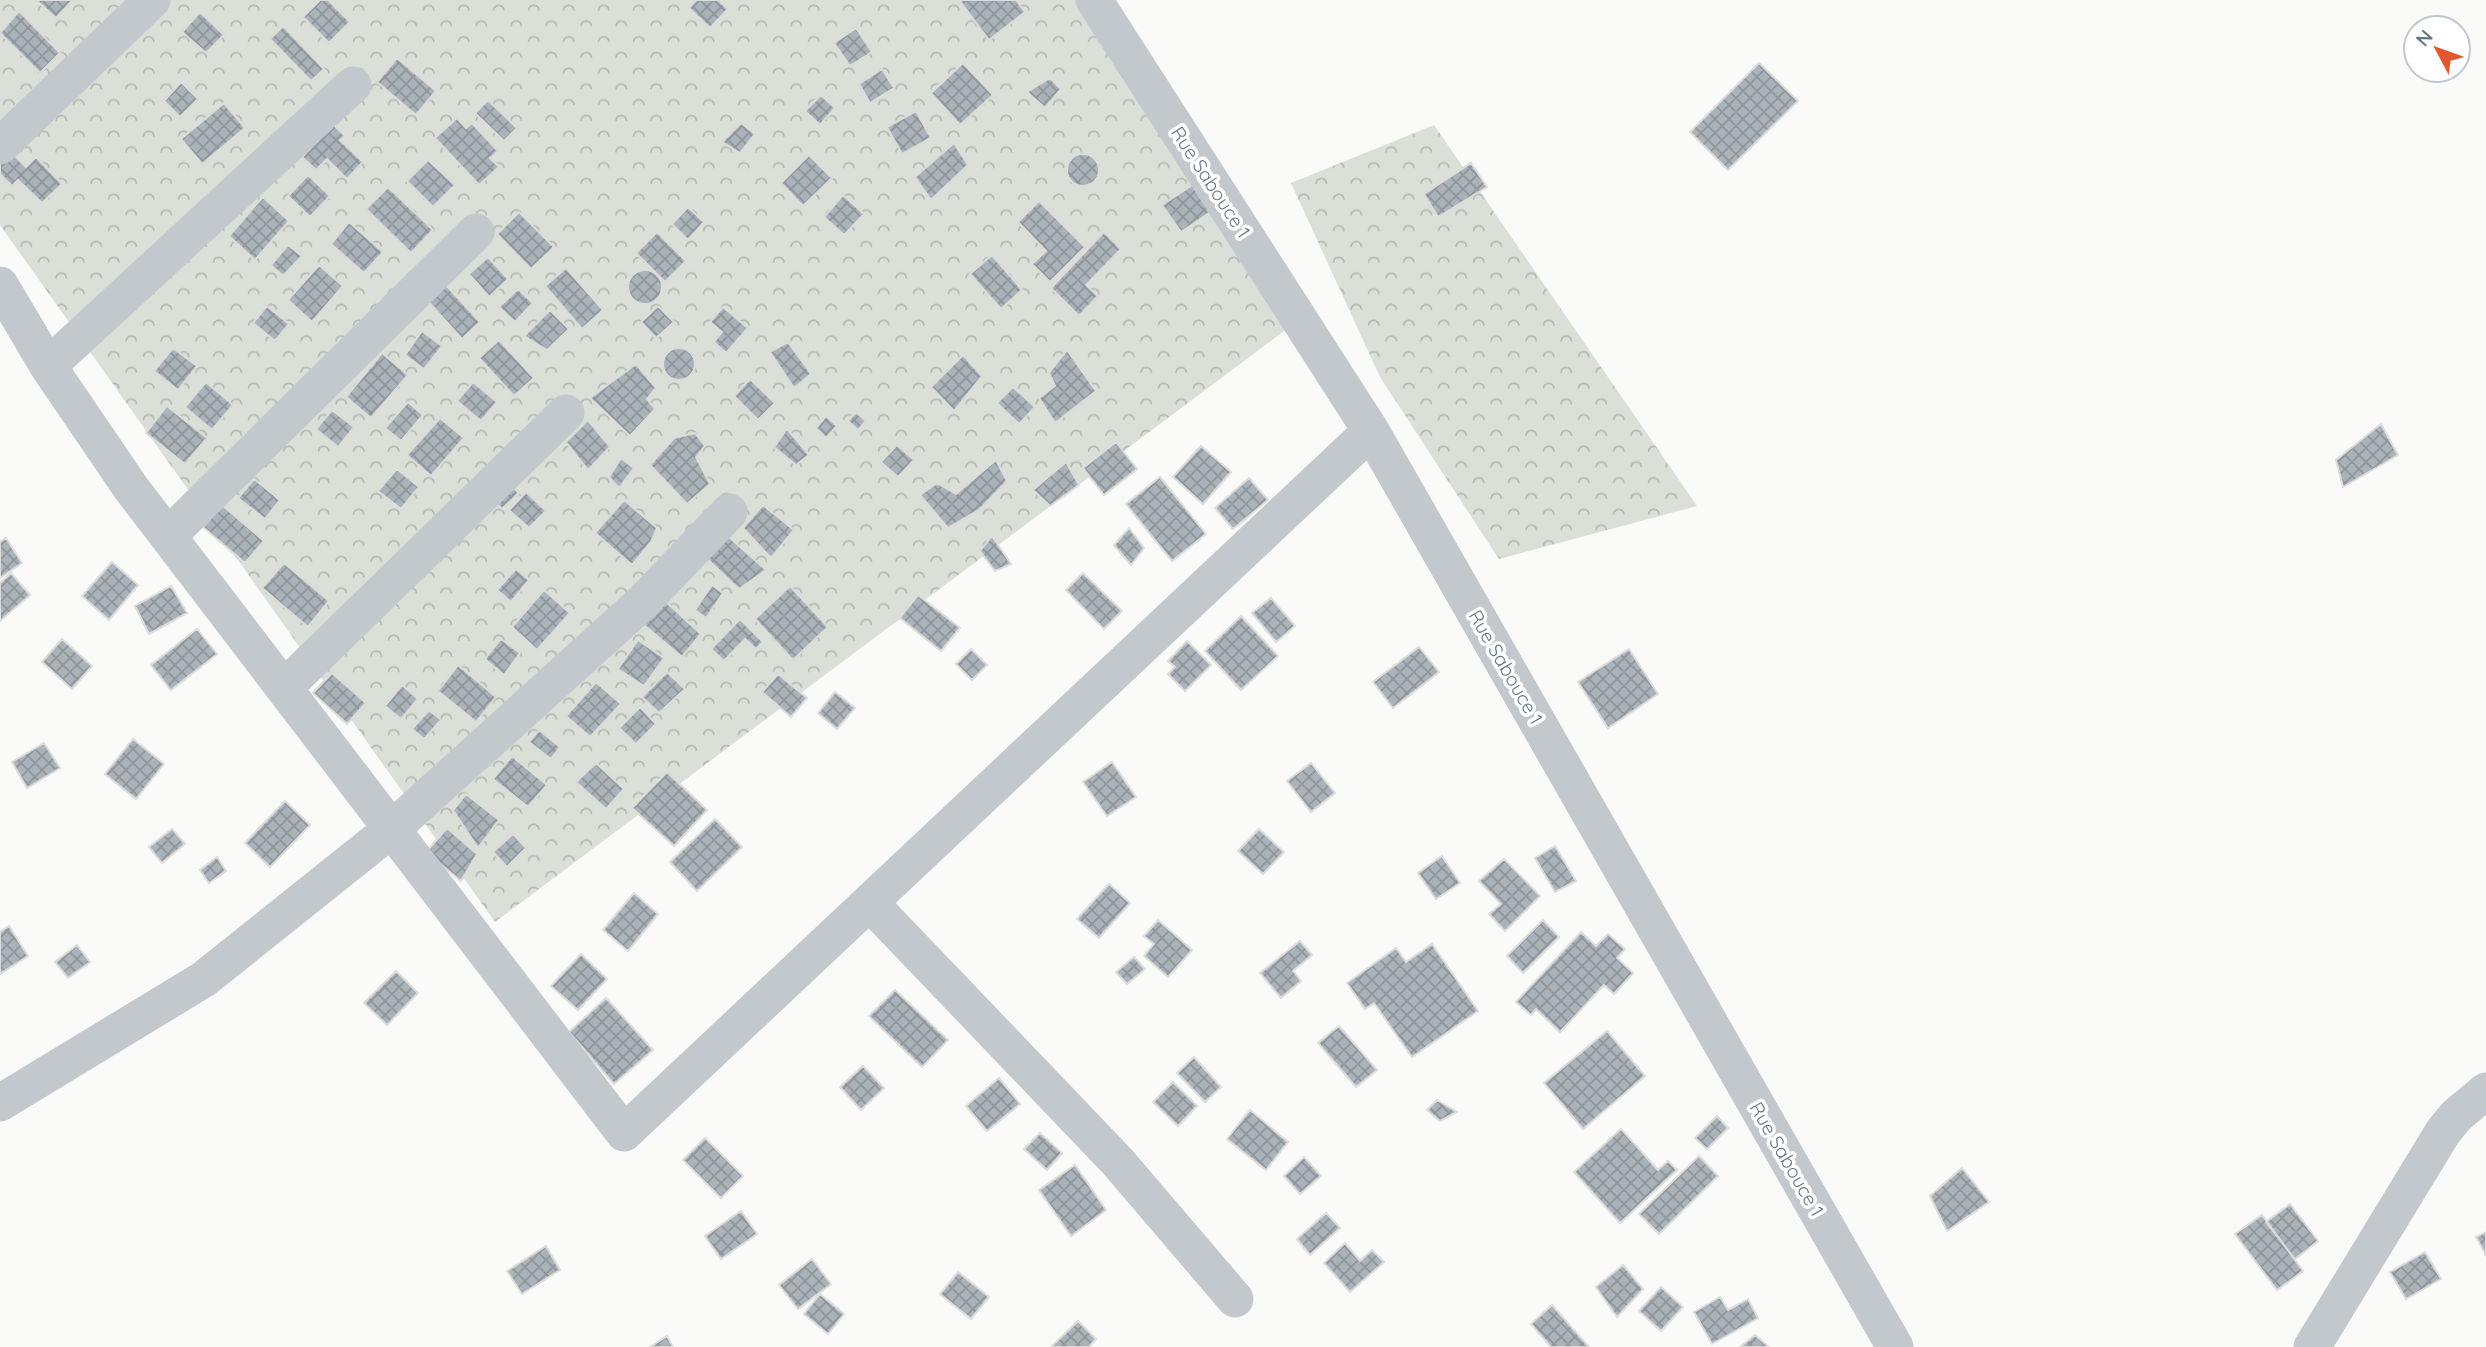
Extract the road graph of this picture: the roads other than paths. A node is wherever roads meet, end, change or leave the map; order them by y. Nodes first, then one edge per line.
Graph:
1 (152, 0) edge
2 (1094, 0) edge
3 (353, 85) dead end
4 (0, 146) edge
5 (476, 232) dead end
6 (0, 285) edge
7 (48, 366) junction
8 (566, 413) dead end
9 (1371, 431) junction
10 (729, 512) dead end
11 (168, 536) junction
12 (284, 688) junction
13 (393, 828) junction
14 (870, 902) junction
15 (2486, 1091) edge
16 (0, 1103) edge
17 (1235, 1299) dead end
18 (1895, 1347) edge
19 (2312, 1347) edge

1 - 4 street
2 - 9 street, Rue Sabouce 1
3 - 7 street
5 - 11 street
6 - 7 street
7 - 11 street
8 - 12 street
9 - 14 street
9 - 18 street, Rue Sabouce 1
10 - 13 street
11 - 12 street
12 - 13 street
13 - 14 street
13 - 16 street
14 - 17 street
15 - 19 street

